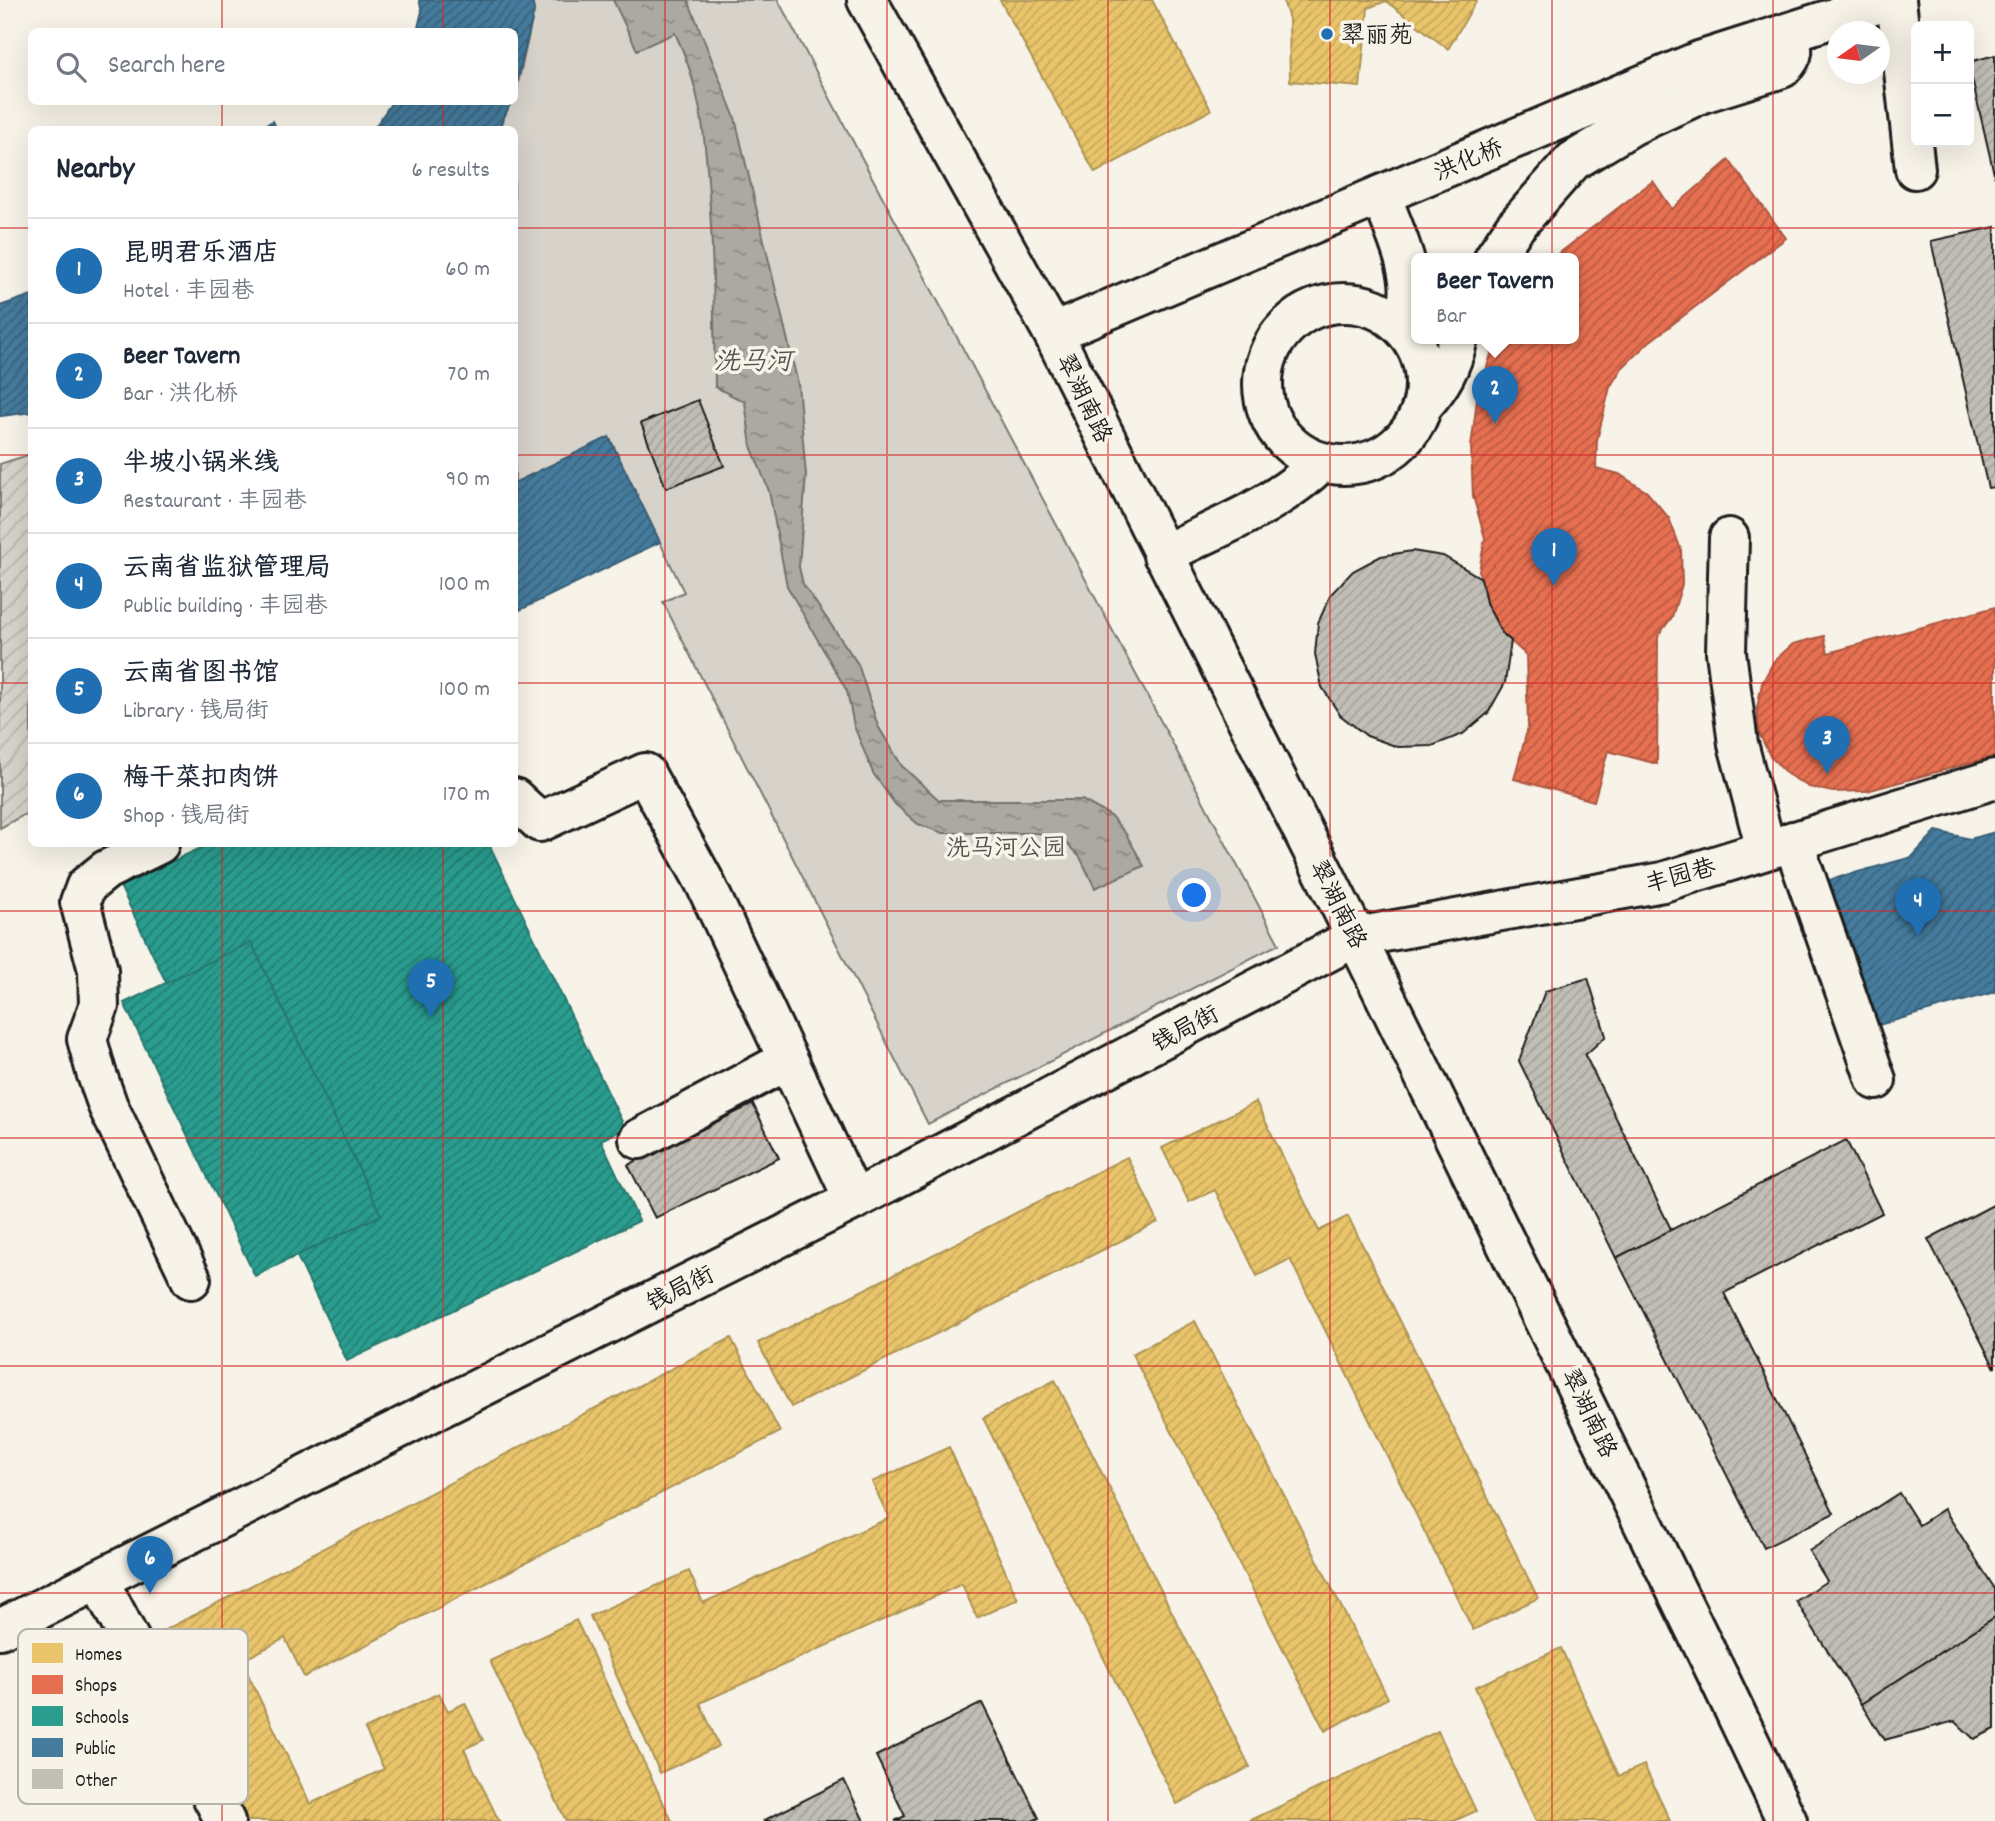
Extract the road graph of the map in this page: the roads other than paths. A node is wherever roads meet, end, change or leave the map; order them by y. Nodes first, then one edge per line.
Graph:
1 (867, 0) edge
2 (1890, 0) edge
3 (1896, 0) edge
4 (1788, 33) junction
5 (1915, 169) dead end
6 (1381, 195) junction
7 (1497, 253) edge
8 (1396, 321) junction
9 (1053, 333) junction
10 (1411, 339) edge
11 (1414, 344) edge
12 (1457, 344) edge
13 (1423, 405) junction
14 (1321, 462) junction
15 (1729, 538) dead end
16 (1163, 555) junction
17 (1995, 779) edge
18 (518, 802) edge
19 (1779, 845) junction
20 (153, 847) edge
21 (1356, 937) junction
22 (788, 1060) junction
23 (1876, 1080) dead end
24 (639, 1139) dead end
25 (854, 1200) junction
26 (191, 1279) dead end
27 (99, 1581) junction
28 (0, 1629) edge
29 (124, 1629) edge
30 (216, 1804) edge
31 (225, 1821) edge
32 (1787, 1821) edge

1 - 9 street, 翠湖南路
2 - 4 street, 洪化桥
3 - 5 street
4 - 6 street, 洪化桥
4 - 7 street
6 - 8 street
6 - 9 street, 洪化桥
8 - 10 street
8 - 14 street
9 - 16 street, 翠湖南路
11 - 13 street
12 - 13 street
13 - 14 street
14 - 16 street
15 - 19 street
16 - 21 street, 翠湖南路
17 - 19 street, 丰园巷
18 - 22 street
19 - 21 street, 丰园巷
19 - 23 street
20 - 26 street
21 - 25 street, 钱局街
21 - 32 street, 翠湖南路
22 - 24 street
22 - 25 street
25 - 27 street, 钱局街
27 - 28 street, 钱局街
27 - 29 street
30 - 31 street

